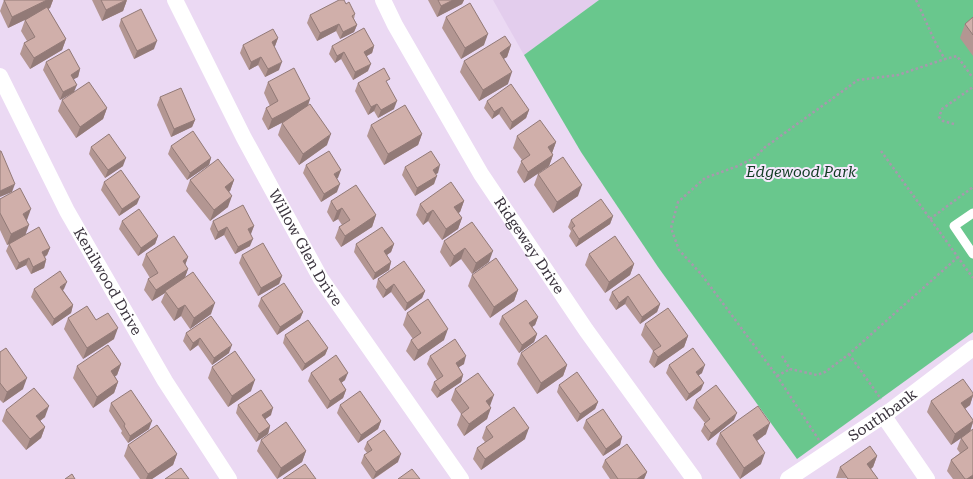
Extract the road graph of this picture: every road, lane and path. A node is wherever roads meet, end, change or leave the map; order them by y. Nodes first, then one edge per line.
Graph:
1 (175, 0) edge
2 (383, 0) edge
3 (916, 0) edge
4 (945, 59) junction
5 (0, 76) edge
6 (973, 78) edge
7 (973, 87) edge
8 (954, 124) dead end
9 (881, 151) dead end
10 (973, 187) edge
11 (973, 213) edge
12 (930, 219) junction
13 (973, 254) edge
14 (958, 257) junction
15 (973, 278) edge
16 (973, 348) edge
17 (848, 354) junction
18 (782, 356) dead end
19 (790, 369) junction
20 (777, 376) junction
21 (886, 413) junction
22 (827, 452) junction
23 (229, 479) edge
24 (461, 479) edge
25 (694, 479) edge
26 (788, 479) edge
27 (927, 479) edge

1 - 24 street, Willow Glen Drive
2 - 25 street, Ridgeway Drive
3 - 4 path
4 - 6 path
4 - 20 path
5 - 23 street, Kenilwood Drive
7 - 8 path
9 - 12 path
10 - 12 path
11 - 13 lane
12 - 14 path
14 - 15 path
14 - 17 path
16 - 21 street, Southbank
17 - 19 path
17 - 21 path
18 - 19 path
19 - 20 path
20 - 22 path
21 - 22 street, Southbank
21 - 27 street
22 - 26 street, Southbank

